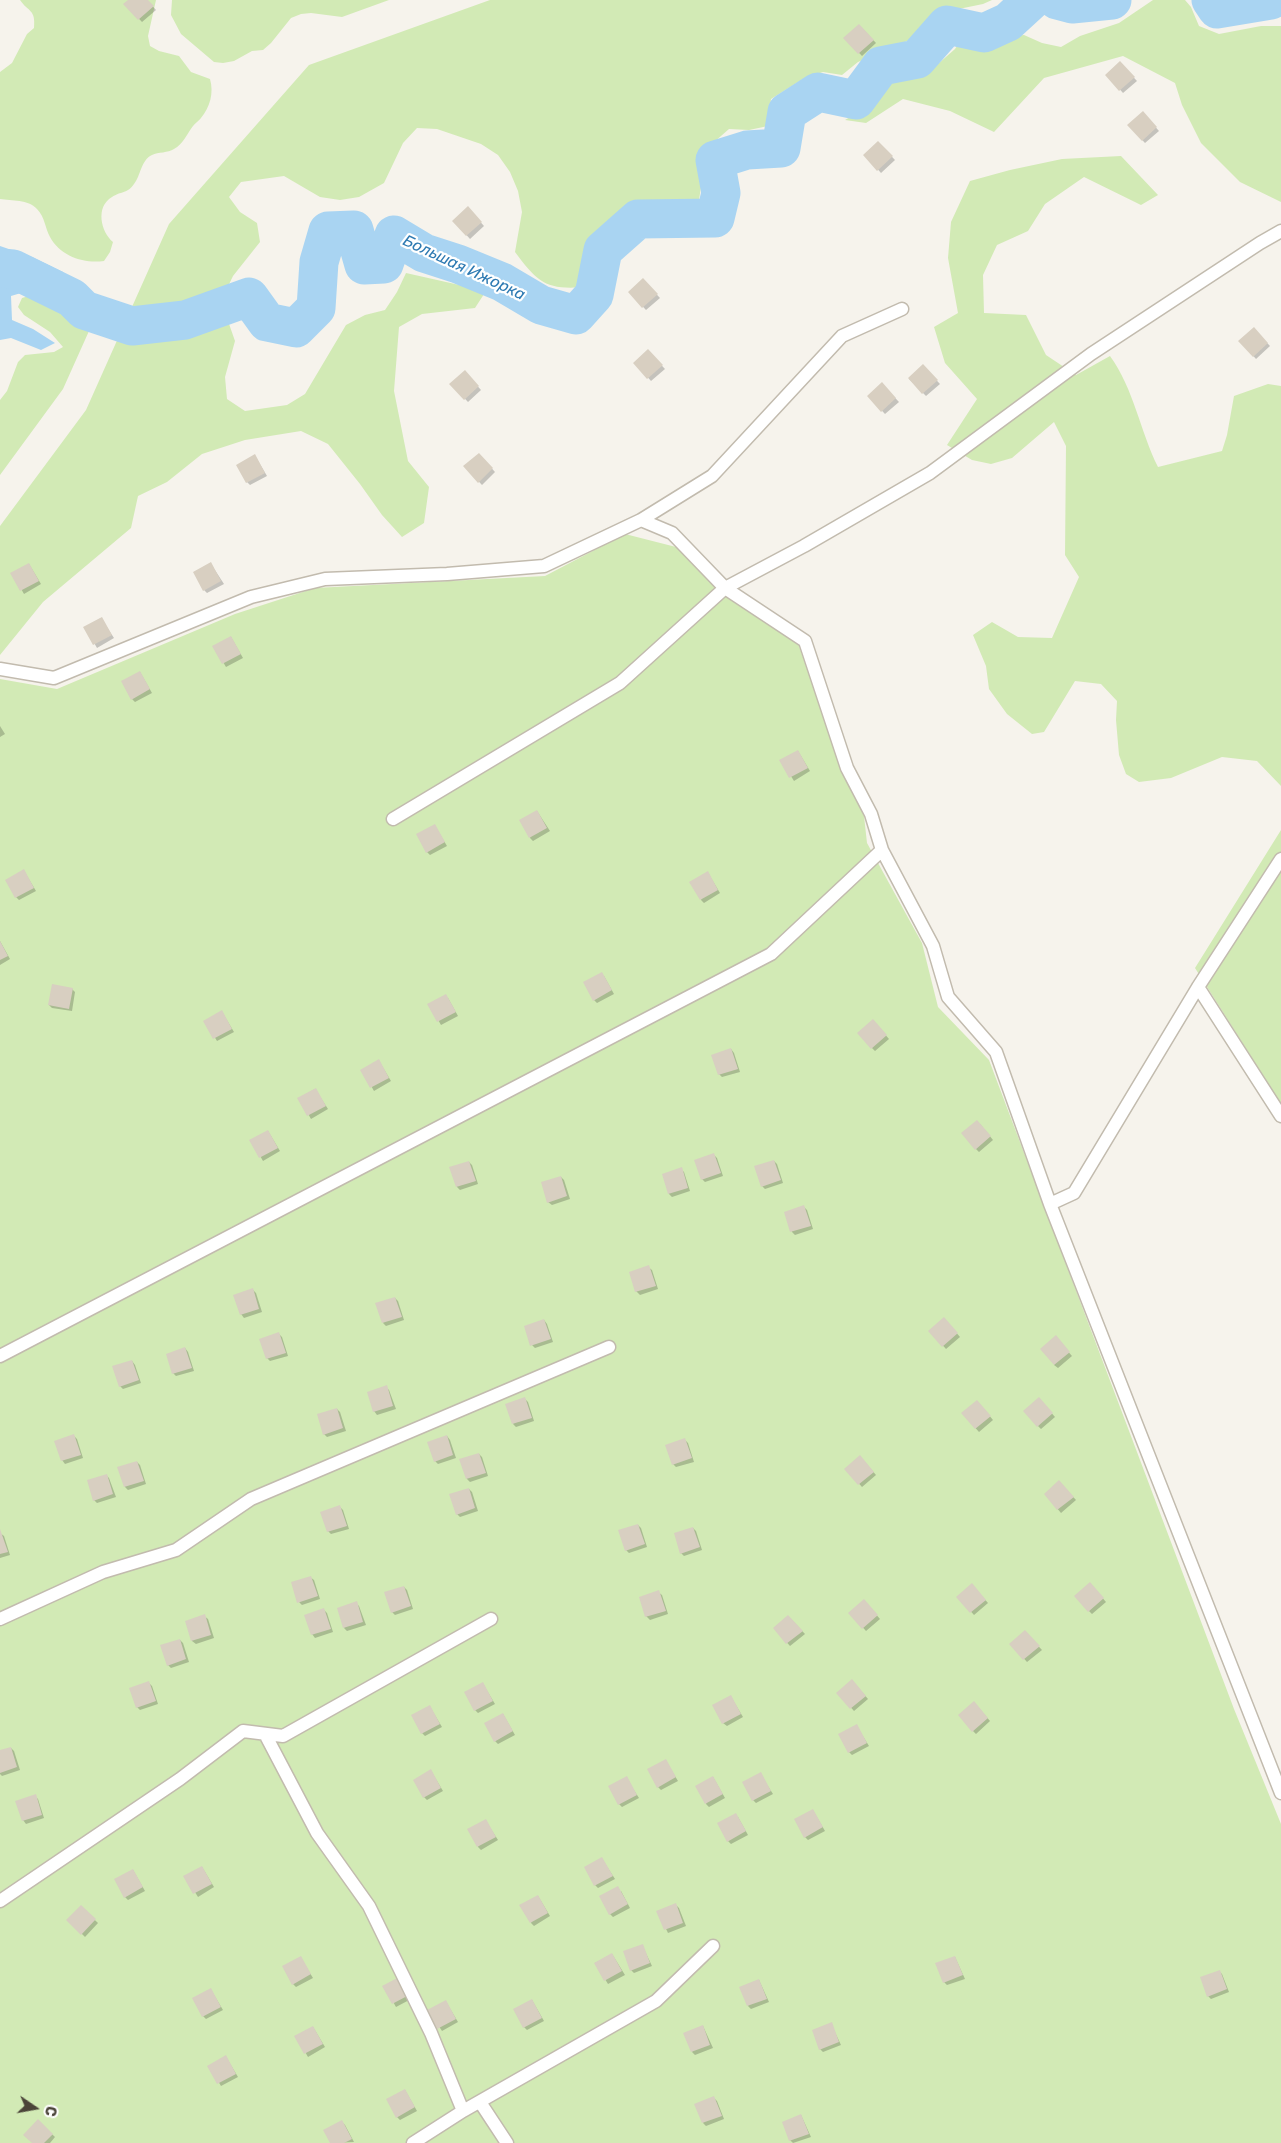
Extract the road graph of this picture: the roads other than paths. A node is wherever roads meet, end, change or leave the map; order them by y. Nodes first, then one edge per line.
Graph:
1 (1281, 231) edge
2 (902, 310) dead end
3 (640, 520) junction
4 (725, 588) junction
5 (0, 669) edge
6 (393, 819) dead end
7 (882, 850) junction
8 (1281, 859) edge
9 (1198, 987) junction
10 (1281, 1116) edge
11 (1050, 1204) junction
12 (609, 1347) dead end
13 (0, 1356) edge
14 (0, 1619) edge
15 (492, 1619) dead end
16 (265, 1734) junction
17 (1281, 1793) edge
18 (0, 1901) edge
19 (713, 1946) dead end
20 (480, 2102) junction
21 (463, 2111) junction
22 (413, 2143) edge
23 (507, 2143) edge

1 - 4 lane
2 - 3 lane
3 - 4 lane
3 - 5 lane
4 - 6 lane
4 - 7 lane
7 - 11 lane
7 - 13 lane
8 - 9 lane
9 - 10 lane
9 - 11 lane
11 - 17 lane
12 - 14 lane
15 - 16 lane
16 - 18 lane
16 - 21 lane
19 - 20 lane
20 - 21 lane
20 - 23 lane
21 - 22 lane

